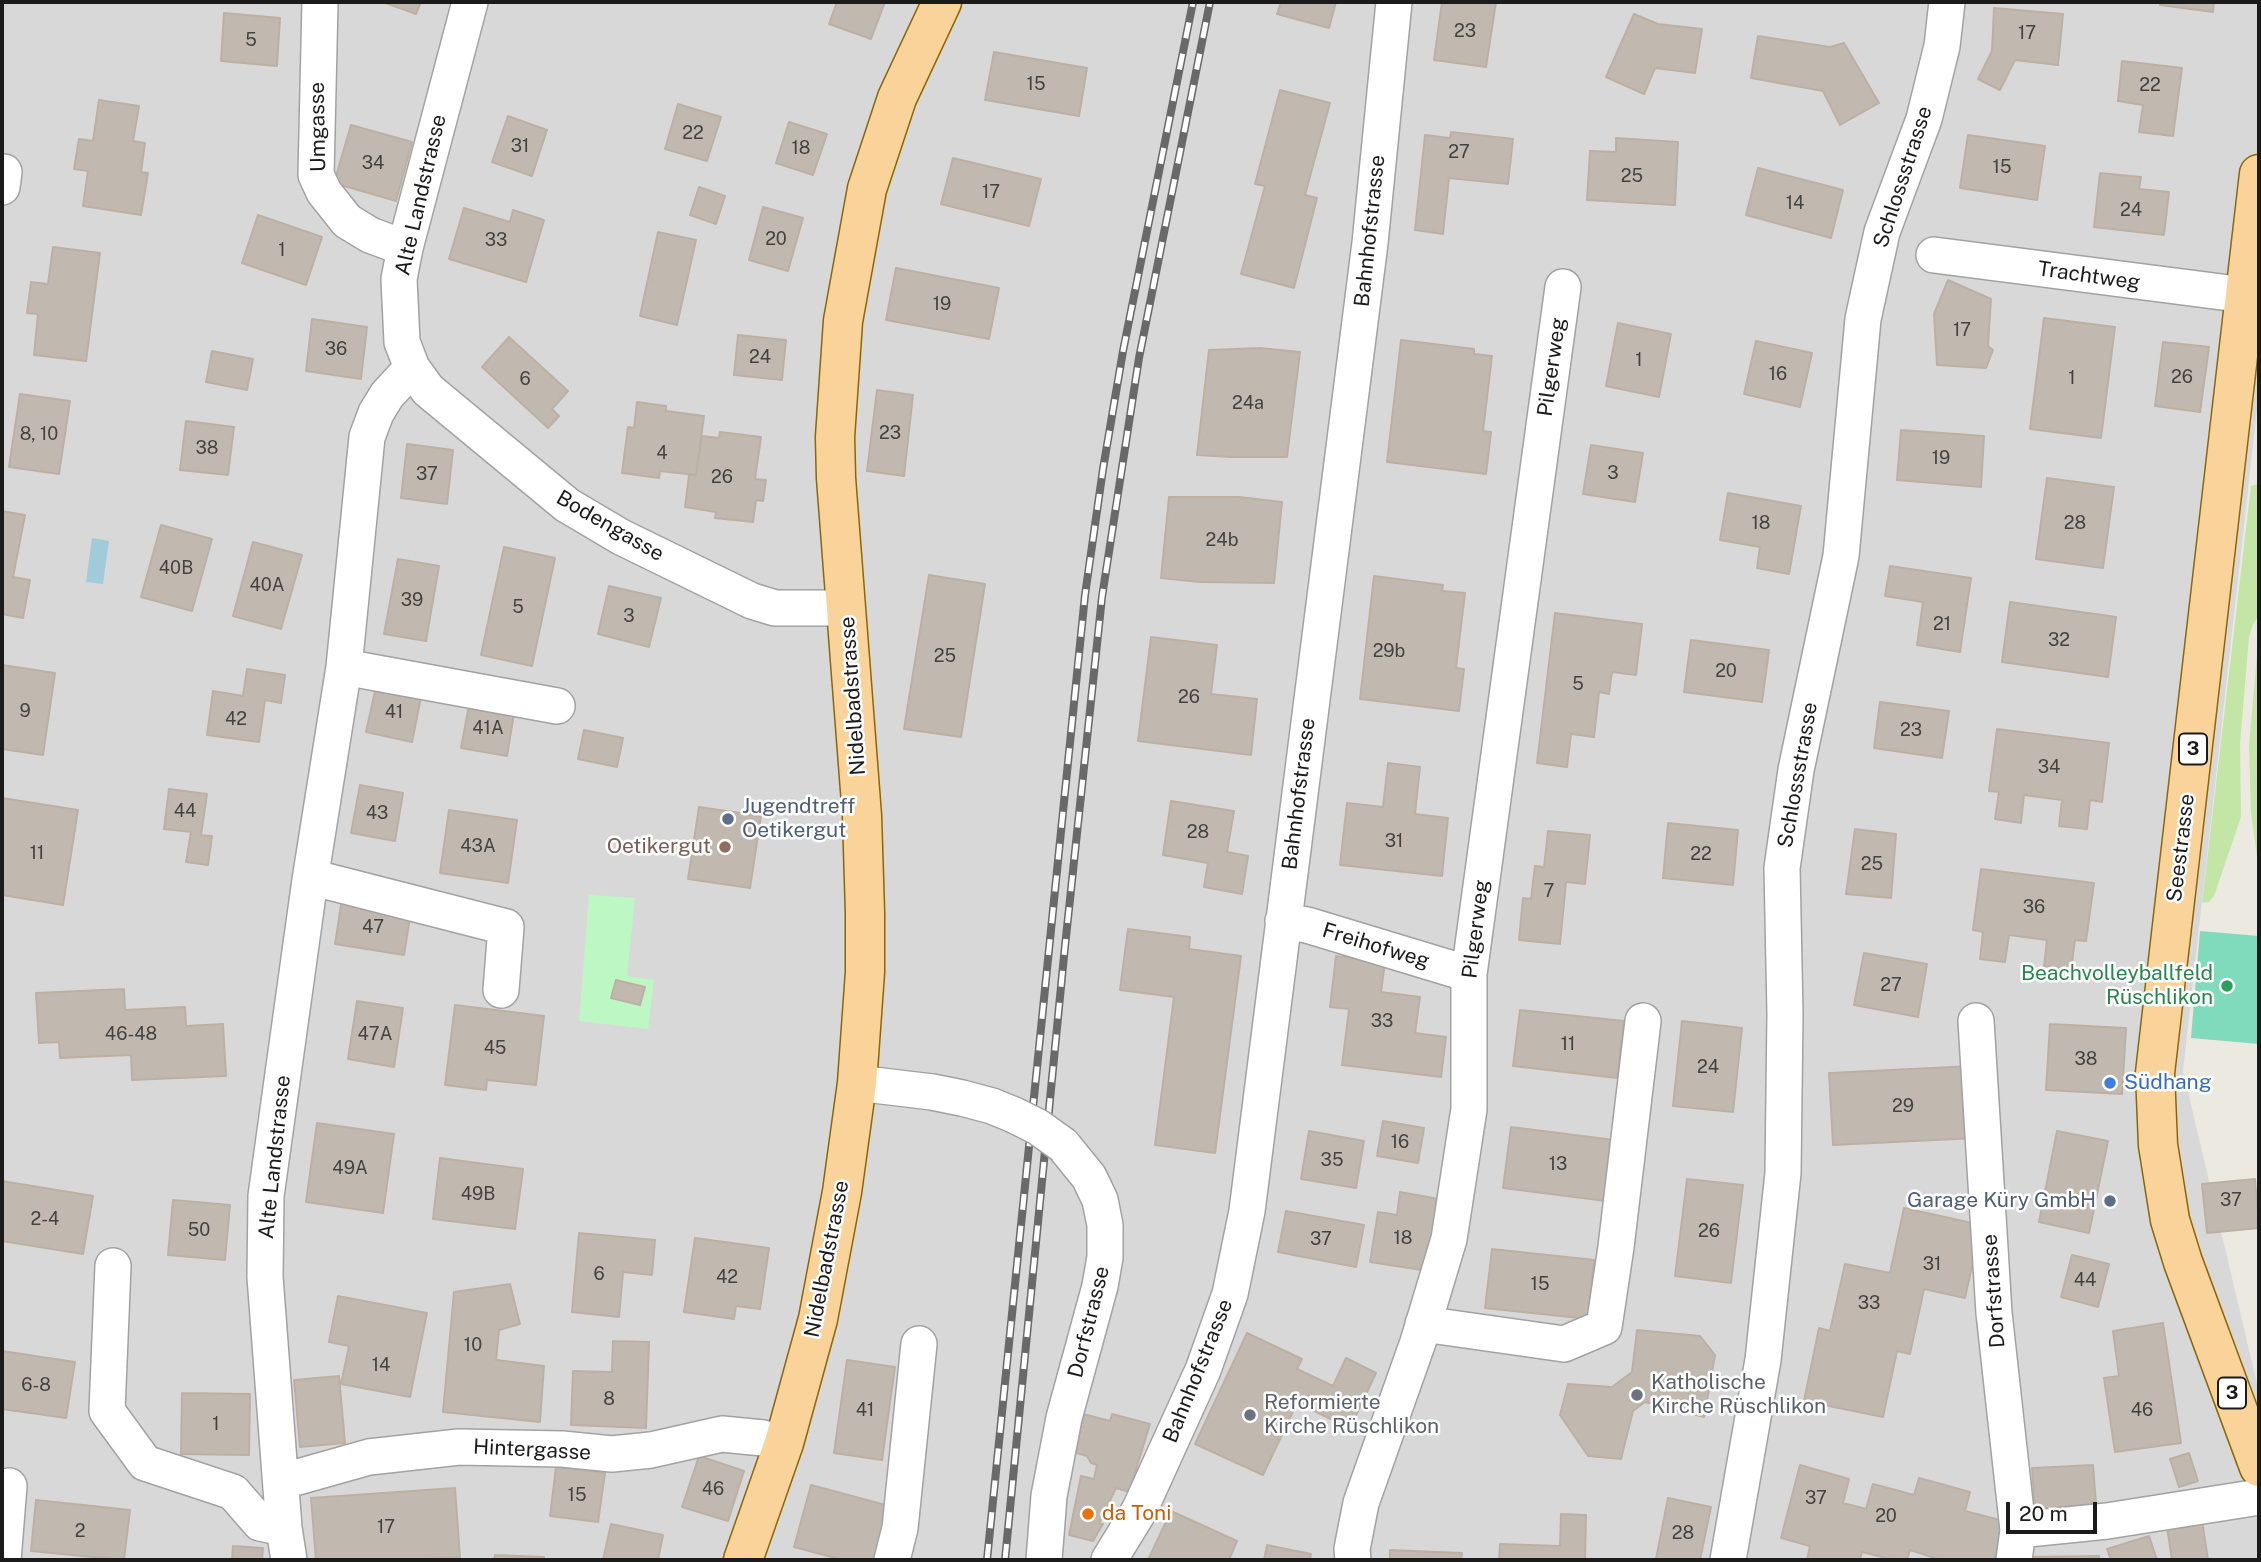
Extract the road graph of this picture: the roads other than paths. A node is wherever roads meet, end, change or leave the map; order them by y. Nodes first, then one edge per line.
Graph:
1 (320, 2) edge
2 (470, 2) edge
3 (942, 2) edge
4 (1394, 2) edge
5 (1947, 2) edge
6 (2259, 174) edge
7 (405, 248) junction
8 (1934, 255) dead end
9 (1563, 287) dead end
10 (2245, 295) junction
11 (412, 368) junction
12 (846, 608) junction
13 (344, 667) junction
14 (557, 706) dead end
15 (310, 880) junction
16 (1283, 921) junction
17 (1469, 974) junction
18 (501, 990) dead end
19 (1643, 1021) dead end
20 (1976, 1021) dead end
21 (857, 1083) junction
22 (113, 1266) dead end
23 (1423, 1324) junction
24 (919, 1343) dead end
25 (784, 1443) junction
26 (2259, 1467) edge
27 (282, 1478) junction
28 (9, 1486) dead end
29 (2259, 1497) edge
30 (286, 1544) edge
31 (2016, 1545) edge
32 (3, 1560) edge
33 (743, 1560) edge
34 (892, 1560) edge
35 (1044, 1560) edge
36 (1110, 1560) edge
37 (1353, 1560) edge
38 (1728, 1560) edge

1 - 7 street, Umgasse
2 - 7 street, Alte Landstrasse
3 - 12 main road, Nidelbadstrasse
4 - 16 street, Bahnhofstrasse
5 - 38 street, Schlossstrasse
6 - 10 main road, Seestrasse / 3
7 - 11 street, Alte Landstrasse
8 - 10 street, Trachtweg
9 - 17 street, Pilgerweg
10 - 26 main road, Seestrasse / 3
11 - 12 street, Bodengasse
11 - 13 street, Alte Landstrasse
12 - 21 main road, Nidelbadstrasse
13 - 14 street
13 - 15 street, Alte Landstrasse
15 - 18 street
15 - 27 street, Alte Landstrasse
16 - 17 street, Freihofweg
16 - 36 street, Bahnhofstrasse
17 - 23 street, Pilgerweg
19 - 23 street
20 - 31 street, Dorfstrasse
21 - 25 main road, Nidelbadstrasse
21 - 35 street, Dorfstrasse, bridge
22 - 30 street
23 - 37 street, Pilgerweg
24 - 34 street
25 - 27 street, Hintergasse
25 - 33 main road, Nidelbadstrasse
27 - 30 street, Alte Landstrasse
28 - 32 street
29 - 31 street

